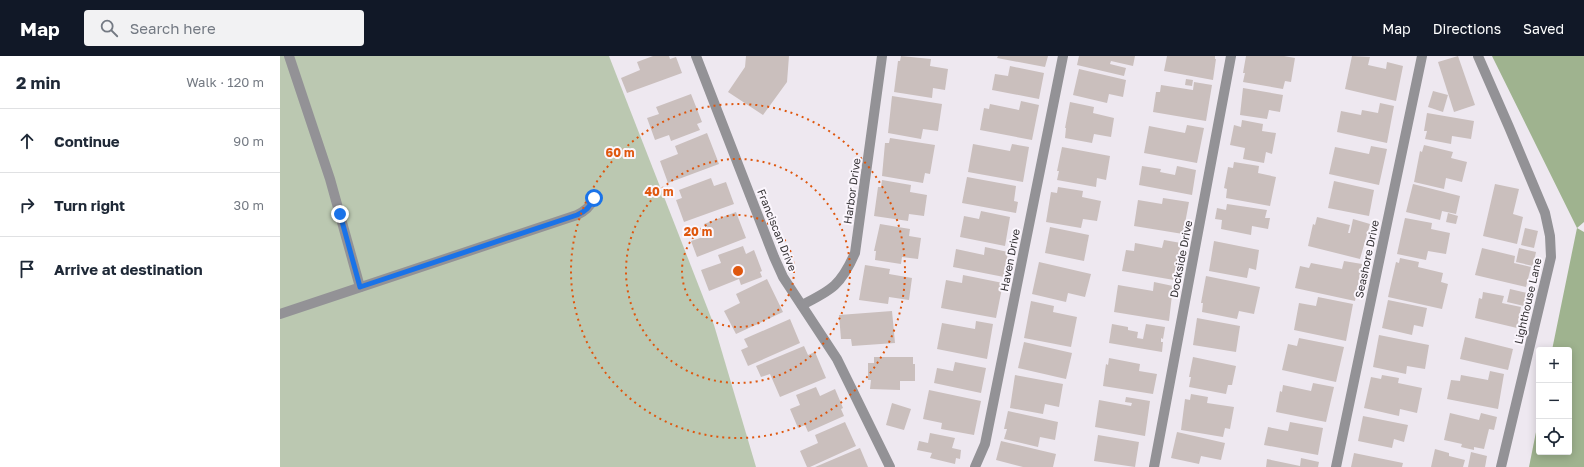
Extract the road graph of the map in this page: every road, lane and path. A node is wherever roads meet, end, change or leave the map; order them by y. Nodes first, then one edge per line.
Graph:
1 (289, 56) edge
2 (696, 56) edge
3 (882, 56) edge
4 (1063, 56) edge
5 (1231, 56) edge
6 (1422, 56) edge
7 (1478, 56) edge
8 (594, 198) dead end
9 (360, 287) junction
10 (802, 305) junction
11 (280, 314) edge
12 (890, 467) edge
13 (976, 467) edge
14 (1154, 467) edge
15 (1336, 467) edge
16 (1502, 467) edge

1 - 9 street
2 - 10 street, Franciscan Drive
3 - 10 street, Harbor Drive
4 - 13 street, Haven Drive
5 - 14 street, Dockside Drive
6 - 15 street, Seashore Drive
7 - 16 street, Lighthouse Lane
8 - 9 street
9 - 11 street
10 - 12 street, Franciscan Drive

